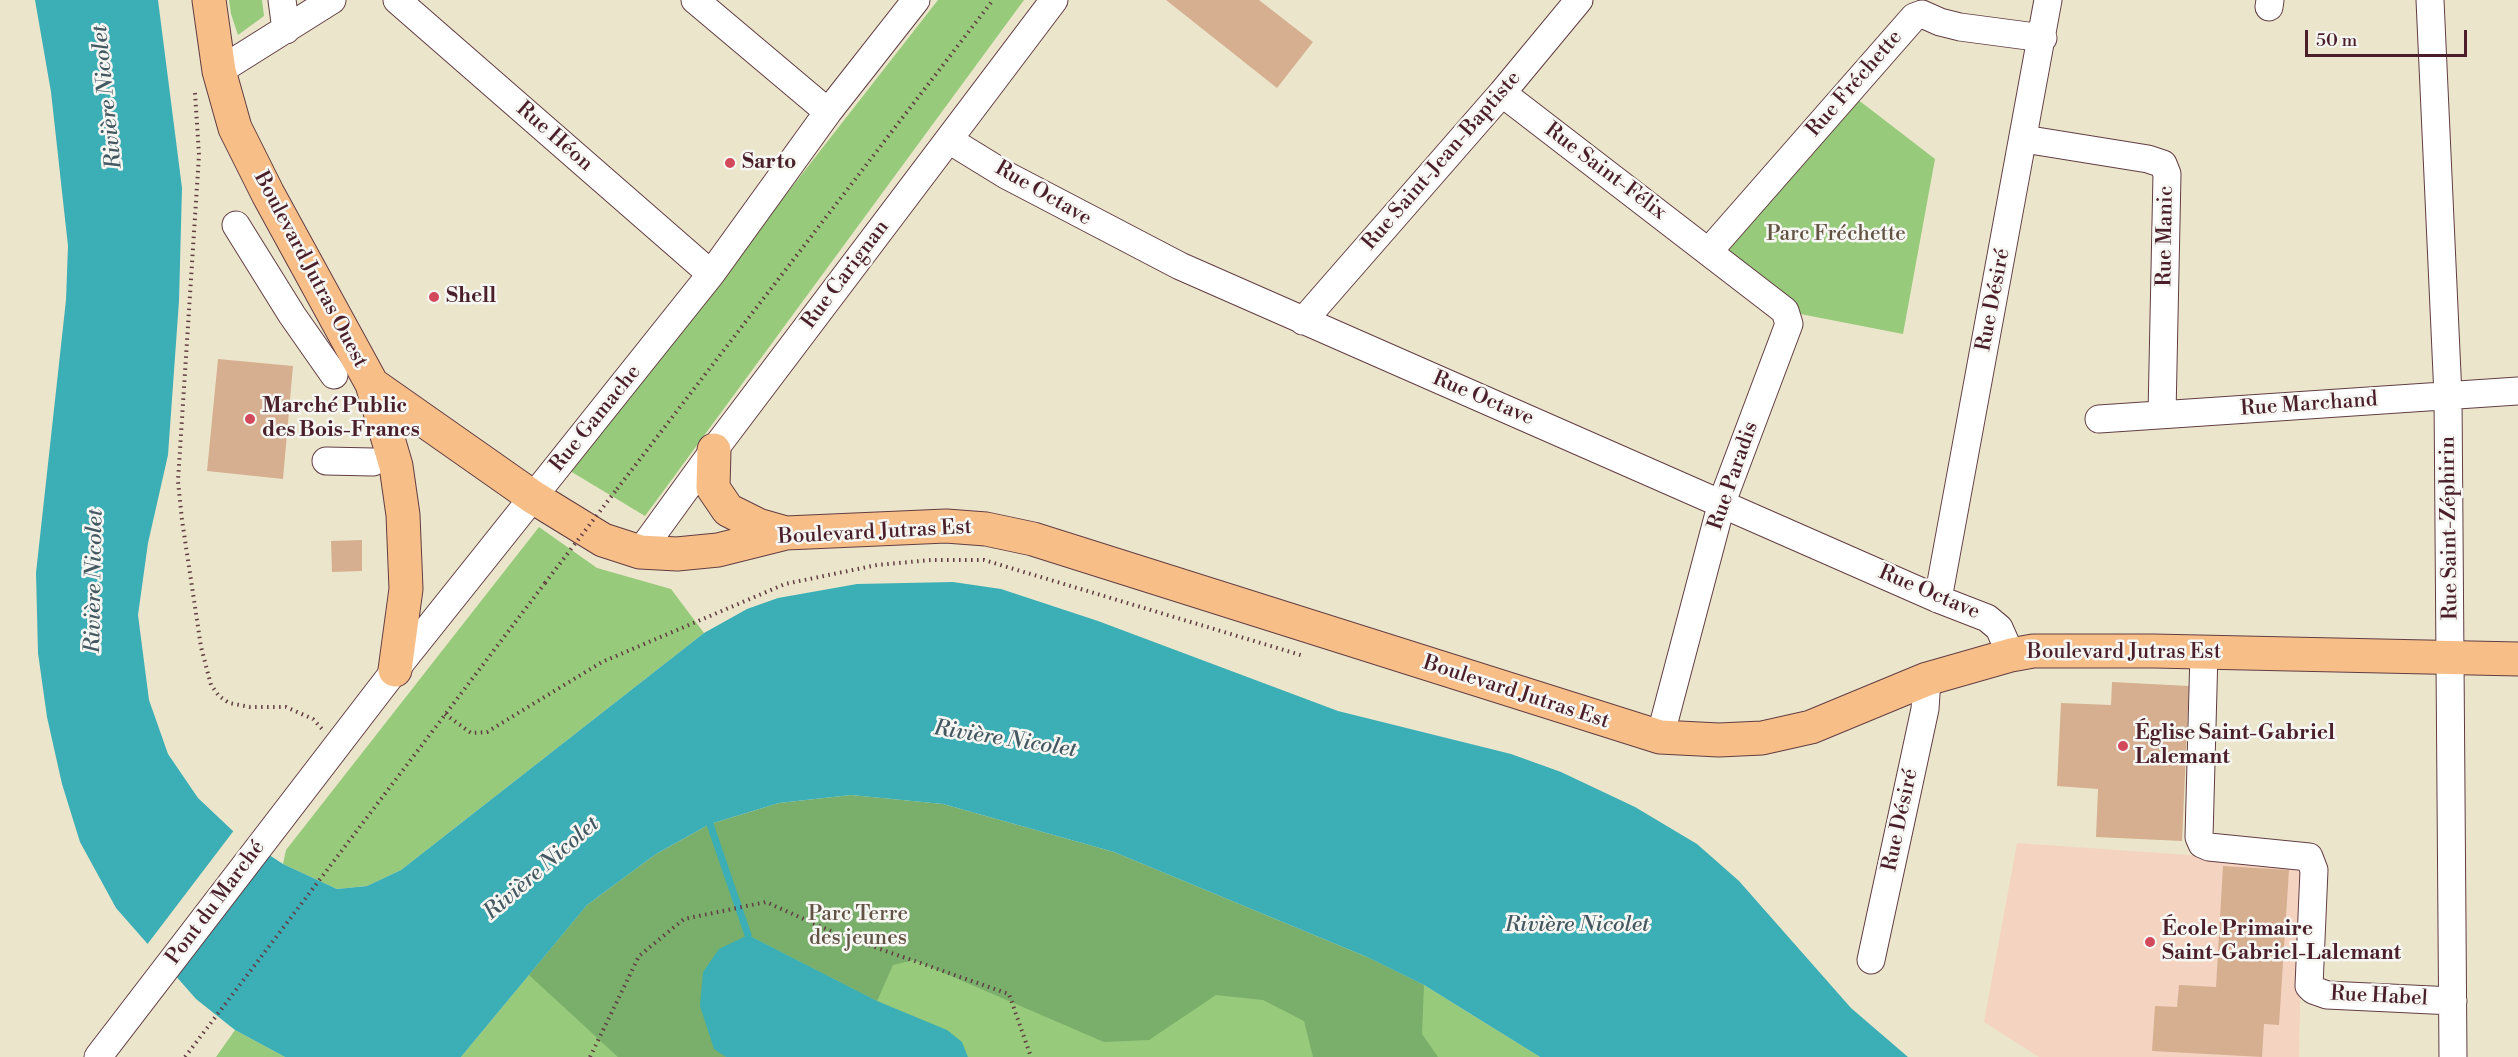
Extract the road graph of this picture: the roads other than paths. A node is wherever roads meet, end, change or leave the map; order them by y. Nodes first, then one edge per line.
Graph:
1 (209, 0) edge
2 (282, 0) edge
3 (332, 0) edge
4 (397, 0) edge
5 (695, 0) edge
6 (916, 0) edge
7 (1054, 0) edge
8 (1579, 0) edge
9 (2049, 0) edge
10 (2430, 0) edge
11 (286, 30) junction
12 (2043, 38) junction
13 (207, 78) junction
14 (1502, 93) junction
15 (828, 112) junction
16 (2024, 139) junction
17 (950, 140) junction
18 (236, 225) dead end
19 (1709, 252) junction
20 (711, 274) junction
21 (1303, 321) junction
22 (349, 377) junction
23 (2518, 391) edge
24 (2448, 396) junction
25 (2162, 414) junction
26 (2099, 419) dead end
27 (714, 450) junction
28 (326, 461) dead end
29 (373, 462) dead end
30 (533, 498) junction
31 (1722, 502) junction
32 (786, 533) junction
33 (640, 552) junction
34 (1938, 599) junction
35 (2204, 652) junction
36 (2011, 655) junction
37 (2451, 657) junction
38 (2518, 659) edge
39 (395, 670) junction
40 (1927, 679) junction
41 (1660, 737) junction
42 (269, 832) joint
43 (1871, 960) dead end
44 (2452, 1001) junction
45 (98, 1057) edge
46 (2453, 1057) edge

1 - 13 main road, Boulevard Jutras Ouest
2 - 11 street
3 - 11 street
4 - 20 street, Rue Héon
5 - 15 street
6 - 15 street, Rue Gamache
7 - 17 street, Rue Carignan
8 - 14 street, Rue Saint-Jean-Baptiste
9 - 12 street, Rue Désiré
10 - 24 street, Rue Saint-Zéphirin
11 - 13 street
12 - 16 street, Rue Désiré
12 - 19 street, Rue Fréchette
13 - 22 main road, Boulevard Jutras Ouest
14 - 19 street, Rue Saint-Félix
14 - 21 street, Rue Saint-Jean-Baptiste
15 - 20 street, Rue Gamache
16 - 25 street, Rue Manic
16 - 34 street, Rue Désiré
17 - 21 street, Rue Octave
17 - 27 street, Rue Carignan
18 - 22 street
19 - 31 street, Rue Paradis
20 - 30 street, Rue Gamache
21 - 31 street, Rue Octave
22 - 30 main road, Boulevard Jutras Ouest
22 - 39 main road
23 - 24 street, Rue Marchand
24 - 25 street, Rue Marchand
24 - 37 street, Rue Saint-Zéphirin
25 - 26 street, Rue Marchand
27 - 32 main road
27 - 33 street, Rue Carignan
28 - 29 street
30 - 33 main road, Boulevard Jutras Est
30 - 39 street, Rue Gamache
31 - 34 street, Rue Octave
31 - 41 street, Rue Paradis
32 - 33 main road, Boulevard Jutras Est
32 - 41 main road, Boulevard Jutras Est
34 - 36 street, Rue Octave
35 - 36 main road, Boulevard Jutras Est
35 - 37 main road, Boulevard Jutras Est
35 - 44 street, Rue Habel
36 - 40 main road, Boulevard Jutras Est
37 - 38 main road, Boulevard Jutras Est
37 - 44 street, Rue Saint-Zéphirin
39 - 42 street, Rue Gamache
40 - 41 main road, Boulevard Jutras Est
40 - 43 street, Rue Désiré
42 - 45 street, Pont du Marché
44 - 46 street, Rue Saint-Zéphirin

